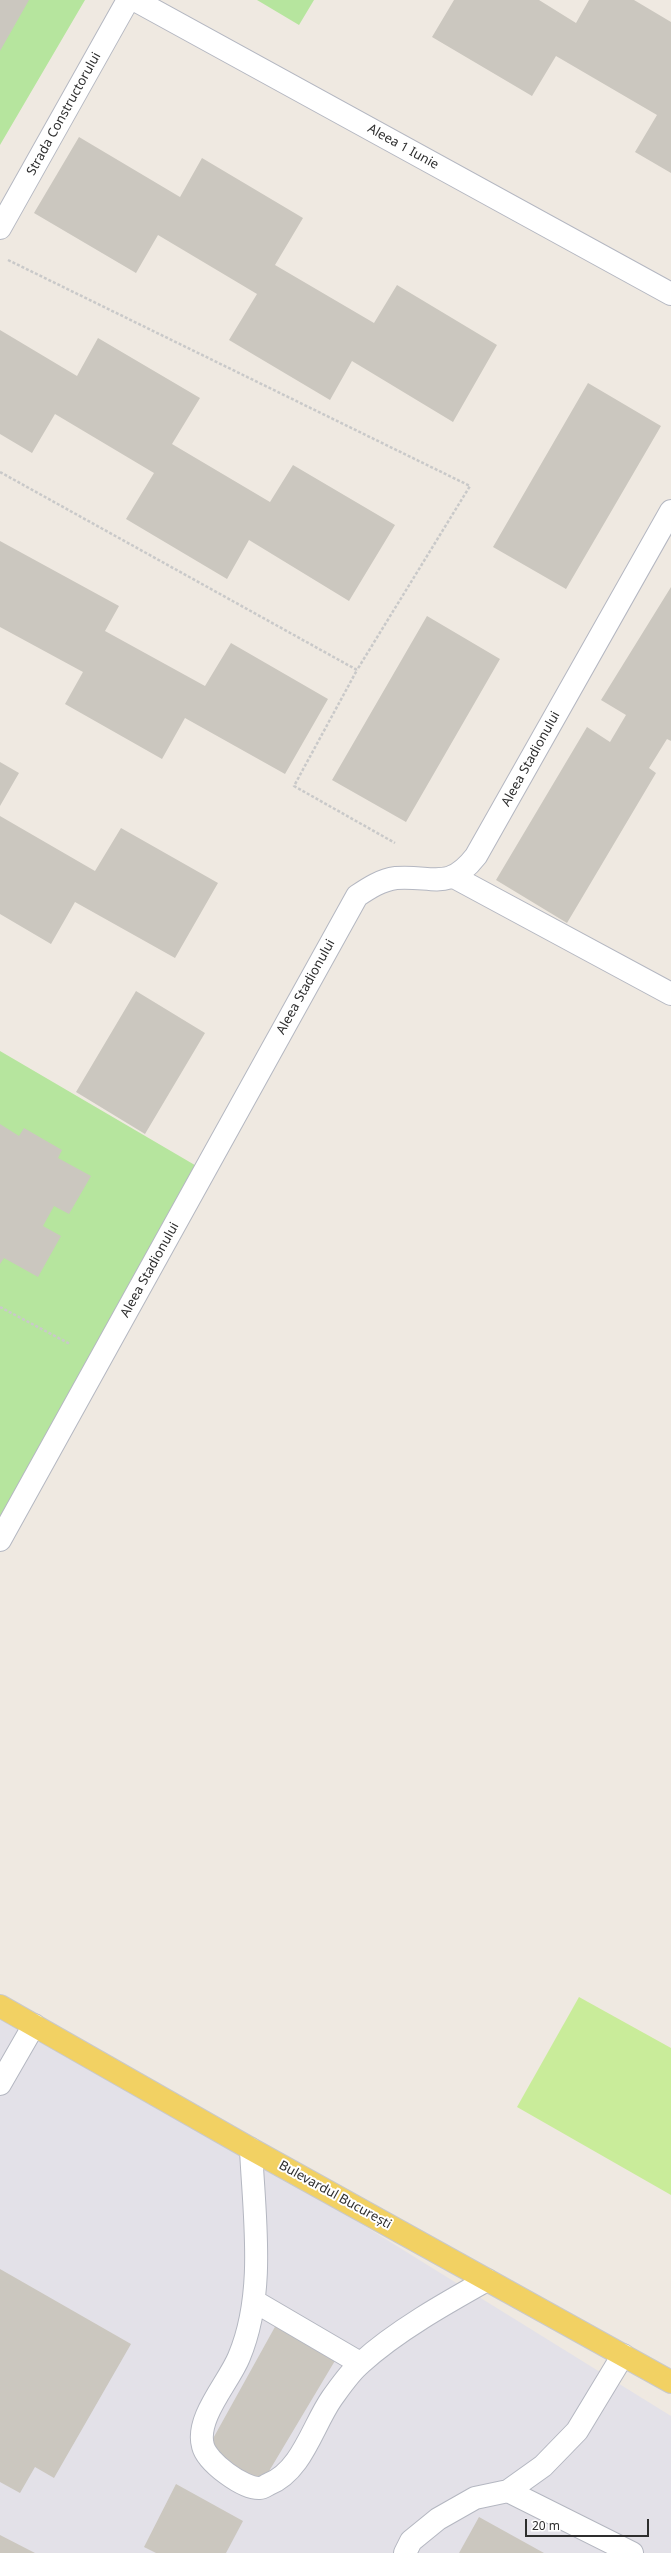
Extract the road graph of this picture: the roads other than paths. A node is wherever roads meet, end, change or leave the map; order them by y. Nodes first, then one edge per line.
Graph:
1 (128, 0) edge
2 (135, 0) edge
3 (0, 228) edge
4 (671, 294) edge
5 (671, 511) edge
6 (454, 877) junction
7 (671, 994) edge
8 (0, 1540) edge
9 (0, 2006) edge
10 (34, 2025) junction
11 (0, 2084) edge
12 (251, 2149) junction
13 (486, 2280) junction
14 (254, 2301) junction
15 (623, 2356) junction
16 (360, 2363) junction
17 (671, 2382) edge
18 (508, 2491) junction
19 (405, 2553) edge
20 (632, 2553) edge

1 - 3 street, Strada Constructorului
2 - 4 street, Aleea 1 Iunie
5 - 6 street, Aleea Stadionului
6 - 7 street
6 - 8 street, Aleea Stadionului
9 - 10 main road, Bulevardul București
10 - 11 street
10 - 12 main road, Bulevardul București
12 - 13 main road, Bulevardul București
12 - 14 street
13 - 15 main road, Bulevardul București
13 - 16 street
14 - 16 street
14 - 16 street
15 - 17 main road, Bulevardul București
15 - 18 street
18 - 19 street
18 - 20 street

